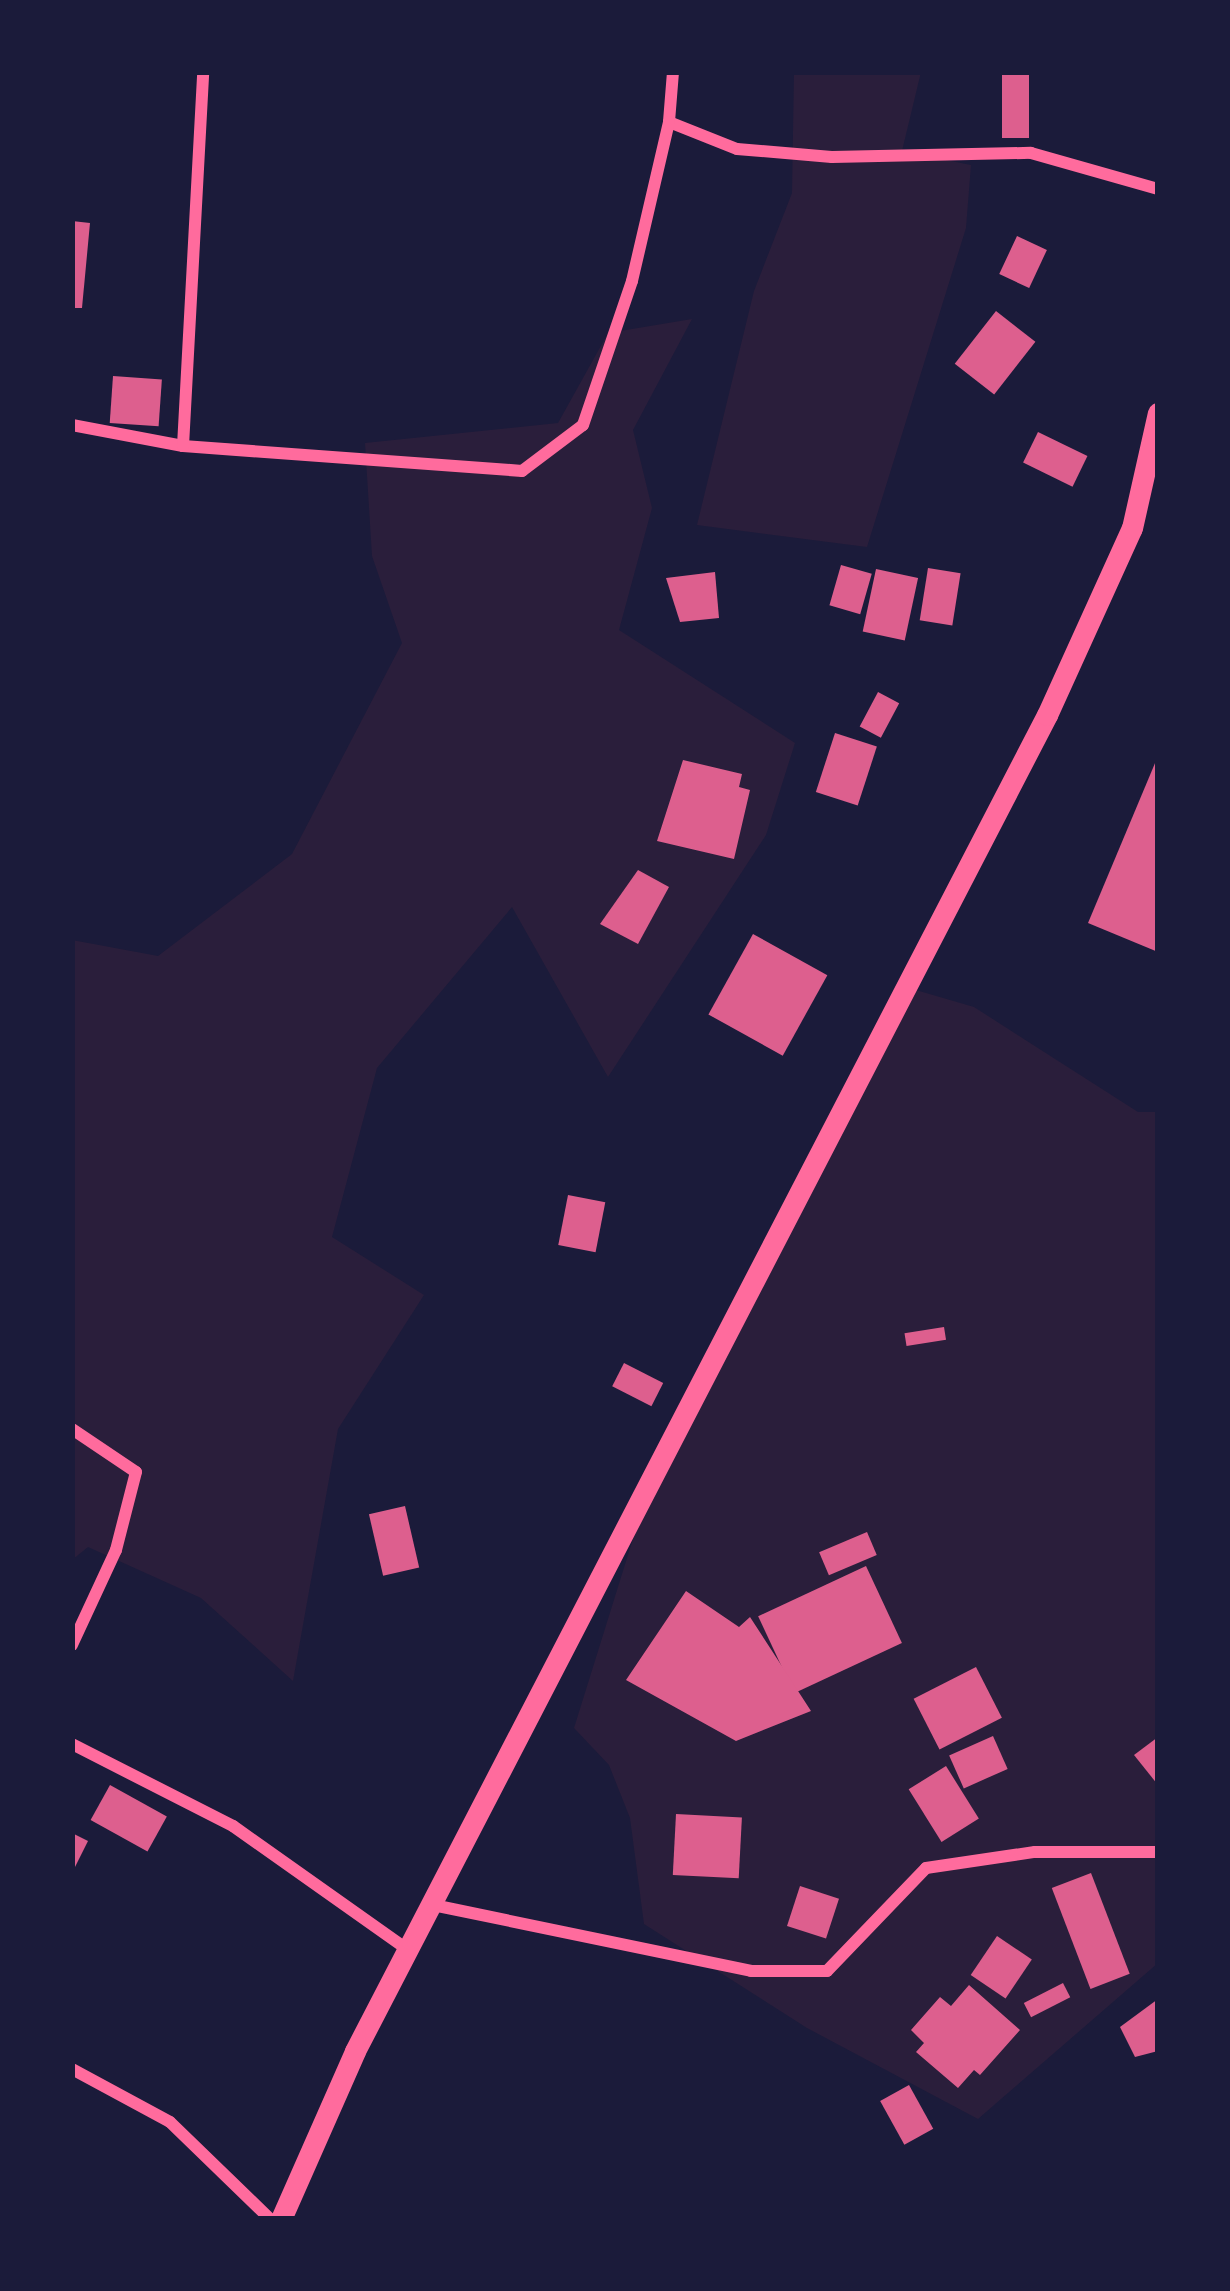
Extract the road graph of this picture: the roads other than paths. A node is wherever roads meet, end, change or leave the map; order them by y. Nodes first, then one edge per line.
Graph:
1 (203, 72) edge
2 (673, 72) edge
3 (669, 122) junction
4 (1158, 189) edge
5 (1158, 413) edge
6 (72, 425) edge
7 (183, 446) junction
8 (72, 1429) edge
9 (72, 1646) edge
10 (72, 1744) edge
11 (1158, 1852) edge
12 (433, 1905) junction
13 (409, 1951) junction
14 (72, 2069) edge
15 (270, 2219) edge
16 (281, 2219) edge

1 - 7 street
2 - 3 street
3 - 4 street
3 - 7 street
5 - 12 street
6 - 7 street
8 - 9 street
10 - 13 street
11 - 12 street
12 - 13 street
13 - 16 street
14 - 15 street

